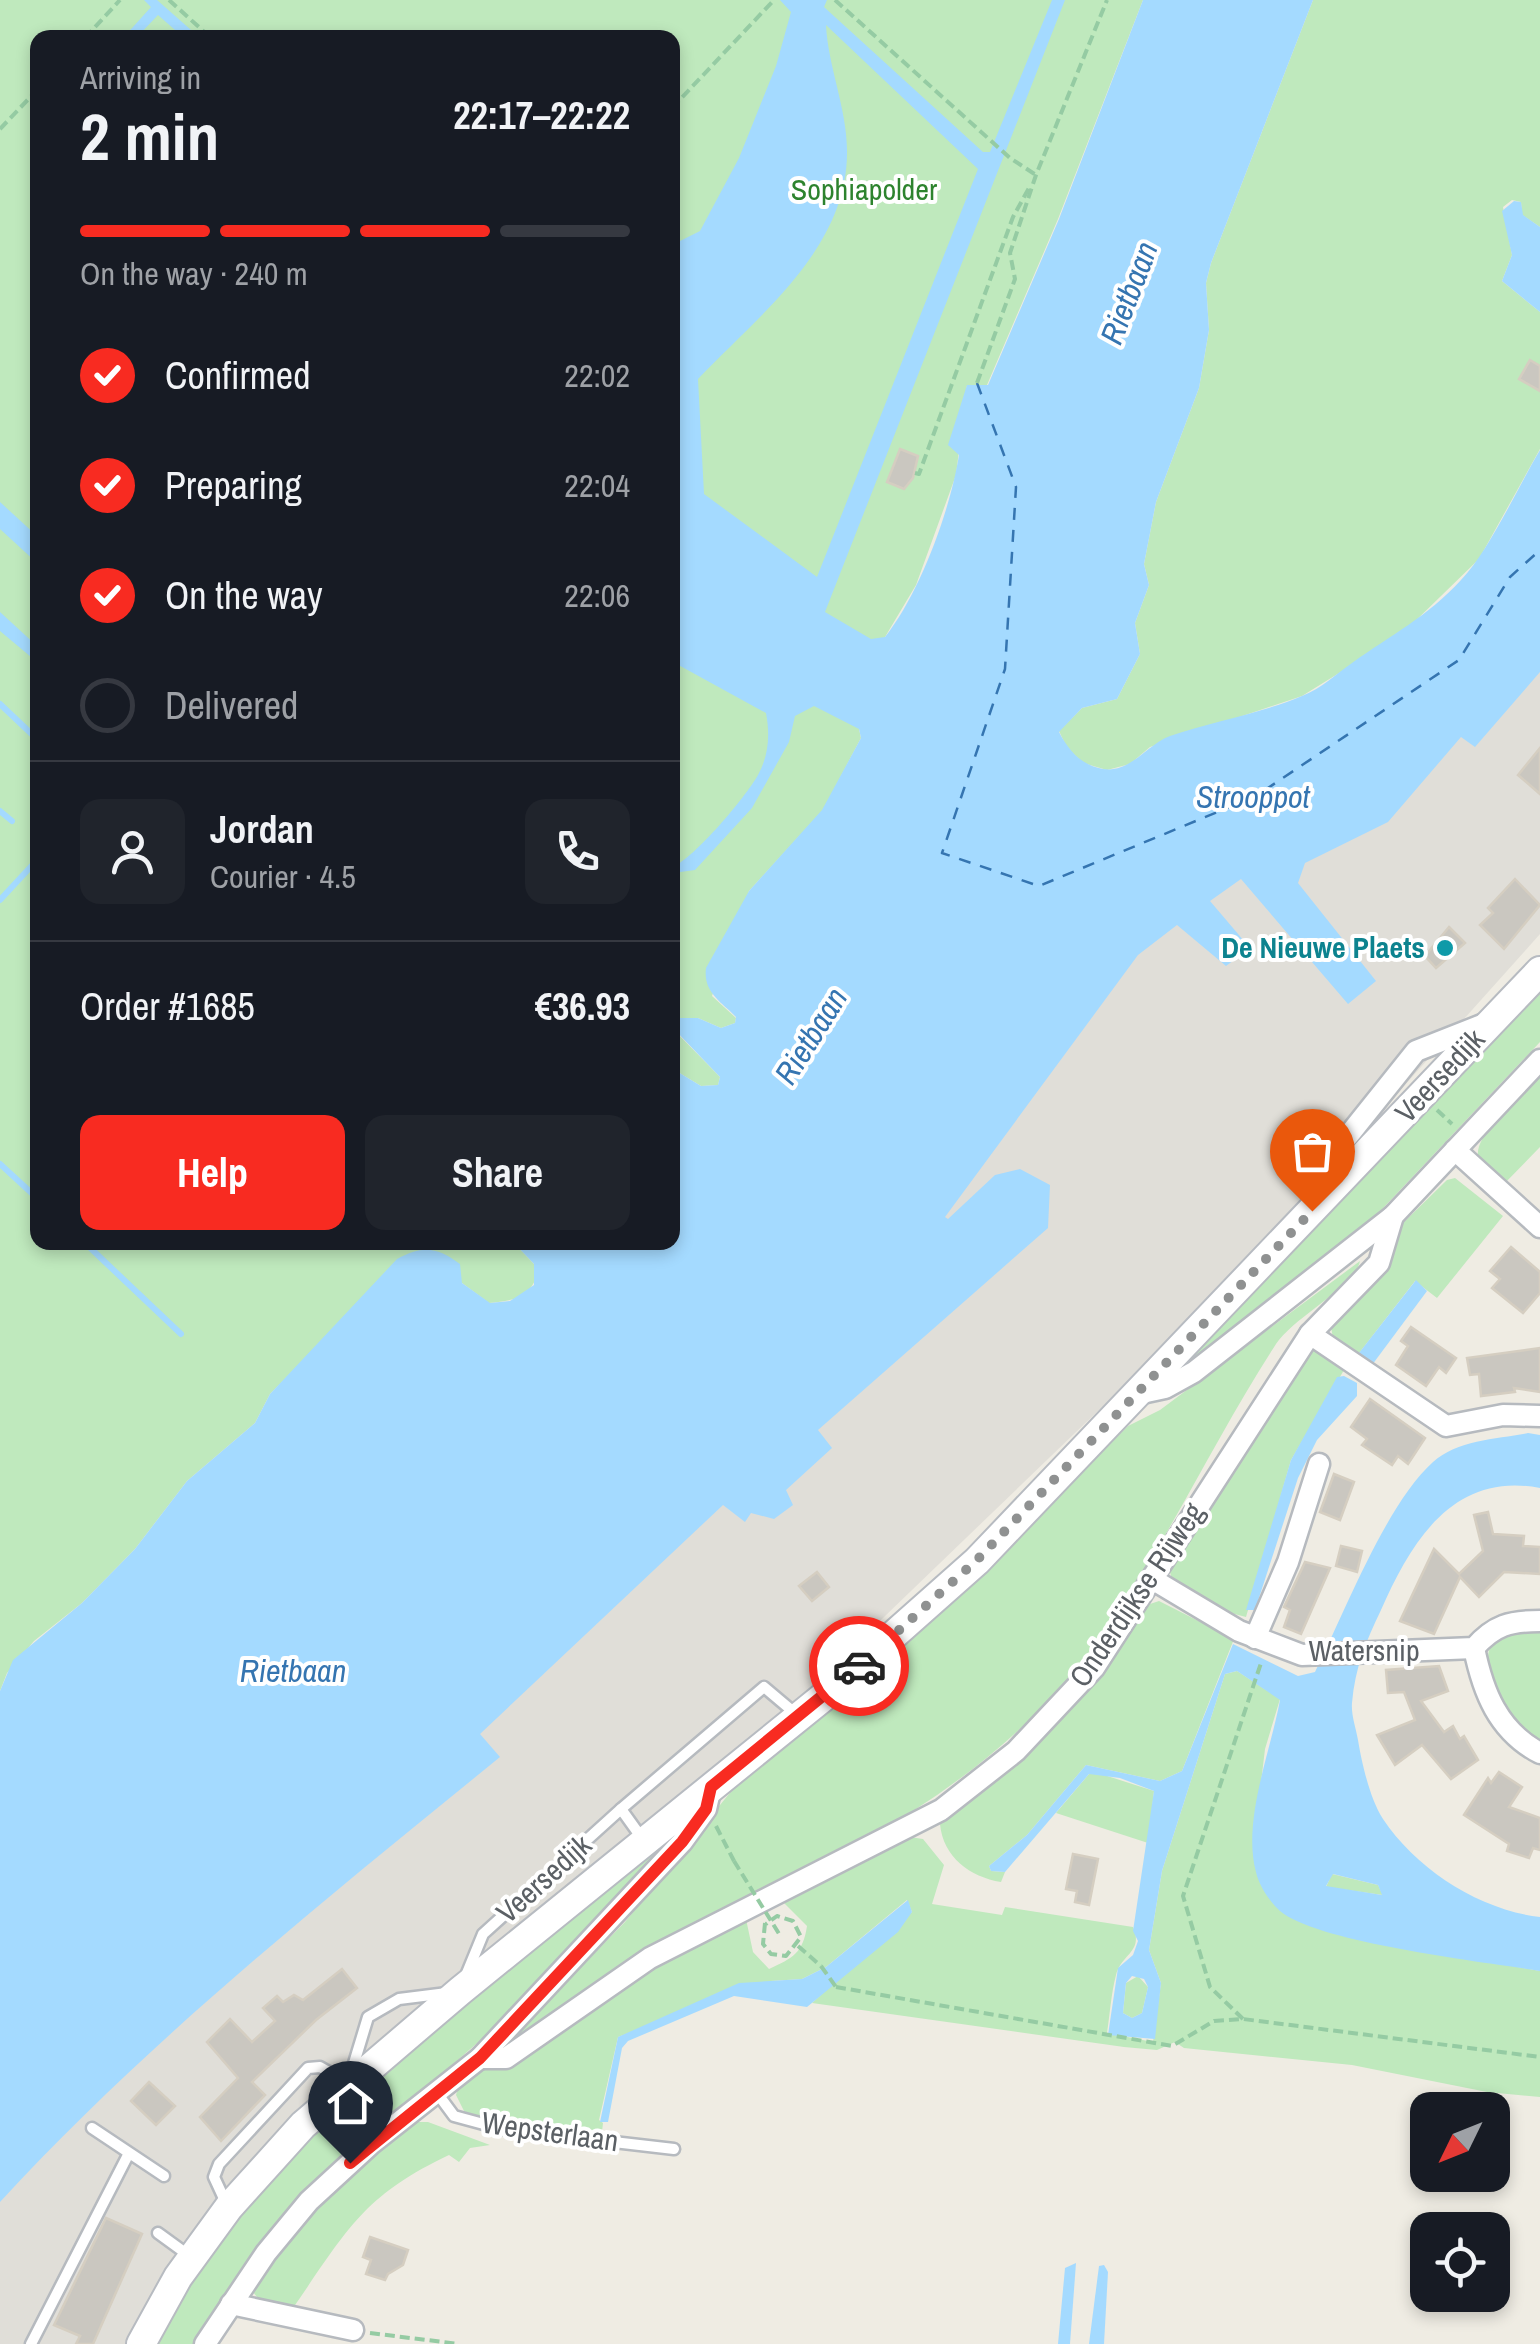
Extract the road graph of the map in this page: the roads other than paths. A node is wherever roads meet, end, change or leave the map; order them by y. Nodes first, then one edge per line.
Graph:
1 (1540, 971) edge
2 (1493, 1020) junction
3 (1540, 1060) edge
4 (1461, 1144) junction
5 (1312, 1211) junction
6 (1393, 1216) junction
7 (1540, 1227) edge
8 (1310, 1334) junction
9 (1137, 1394) junction
10 (1540, 1416) edge
11 (1318, 1464) dead end
12 (1152, 1579) junction
13 (1540, 1620) edge
14 (1259, 1648) junction
15 (1474, 1648) junction
16 (799, 1716) junction
17 (1540, 1753) edge
18 (708, 1798) junction
19 (621, 1809) junction
20 (645, 1842) junction
21 (460, 1992) junction
22 (480, 2058) junction
23 (348, 2083) junction
24 (436, 2094) junction
25 (92, 2128) dead end
26 (674, 2149) dead end
27 (128, 2155) junction
28 (164, 2176) dead end
29 (158, 2233) dead end
30 (192, 2257) junction
31 (230, 2304) junction
32 (353, 2330) road end
33 (31, 2344) edge
34 (141, 2344) edge
35 (205, 2344) edge

1 - 2 main road, Veersedijk
2 - 5 main road, Veersedijk
2 - 5 street
3 - 4 street, Onderdijkse Rijweg
4 - 6 street, Onderdijkse Rijweg
4 - 7 street
5 - 9 main road, Veersedijk
6 - 8 street, Onderdijkse Rijweg
6 - 9 street, Onderdijkse Rijweg
8 - 10 street
8 - 12 street, Onderdijkse Rijweg
9 - 16 main road, Veersedijk
11 - 14 street
12 - 14 street, Watersnip
12 - 22 street, Onderdijkse Rijweg
13 - 15 street
14 - 15 street, Watersnip
15 - 17 street
16 - 18 main road, Veersedijk
16 - 19 lane
18 - 20 main road, Veersedijk
18 - 22 street, Onderdijkse Rijweg
19 - 20 lane, Veersedijk
19 - 21 lane, Veersedijk
20 - 21 main road, Veersedijk
21 - 23 main road, Veersedijk
21 - 23 lane, Veersedijk
22 - 24 street, Onderdijkse Rijweg
23 - 30 main road, Veersedijk
24 - 26 lane, Wepsterlaan
24 - 31 street, Onderdijkse Rijweg
25 - 27 lane
27 - 28 lane
27 - 33 lane
29 - 30 lane
30 - 34 main road, Veersedijk
31 - 32 street
31 - 35 street, Onderdijkse Rijweg

